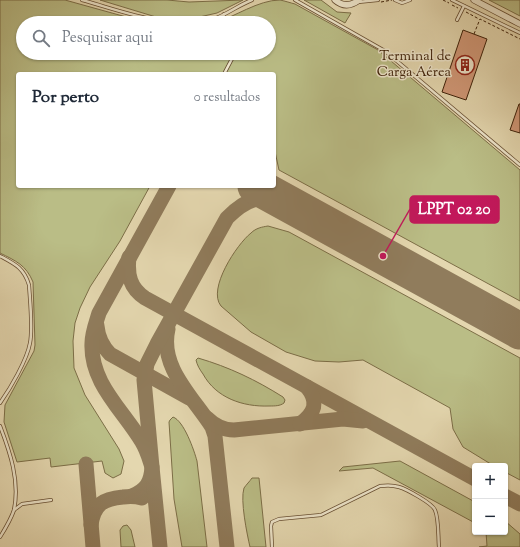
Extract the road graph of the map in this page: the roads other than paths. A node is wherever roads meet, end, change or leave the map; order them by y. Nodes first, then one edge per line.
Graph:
1 (82, 0) edge
2 (252, 0) edge
3 (295, 0) edge
4 (335, 0) edge
5 (378, 0) edge
6 (394, 0) edge
7 (410, 0) edge
8 (452, 0) edge
9 (474, 0) edge
10 (358, 1) edge
11 (464, 6) junction
12 (224, 14) joint
13 (140, 16) edge
14 (218, 16) edge
15 (457, 20) dead end
16 (518, 23) edge
17 (520, 33) edge
18 (231, 60) edge
19 (225, 72) edge
20 (520, 165) edge
21 (0, 256) edge
22 (0, 403) edge
23 (0, 426) edge
24 (51, 500) dead end
25 (13, 511) junction
26 (0, 537) edge
27 (272, 547) edge
28 (439, 547) edge

1 - 13 lane
2 - 12 lane
3 - 20 lane
4 - 10 street
5 - 10 lane
6 - 7 lane
8 - 11 lane
9 - 16 street
11 - 15 lane
11 - 17 lane
12 - 14 lane
18 - 19 lane
21 - 22 lane
23 - 25 lane
24 - 25 lane
25 - 26 lane
27 - 28 lane

